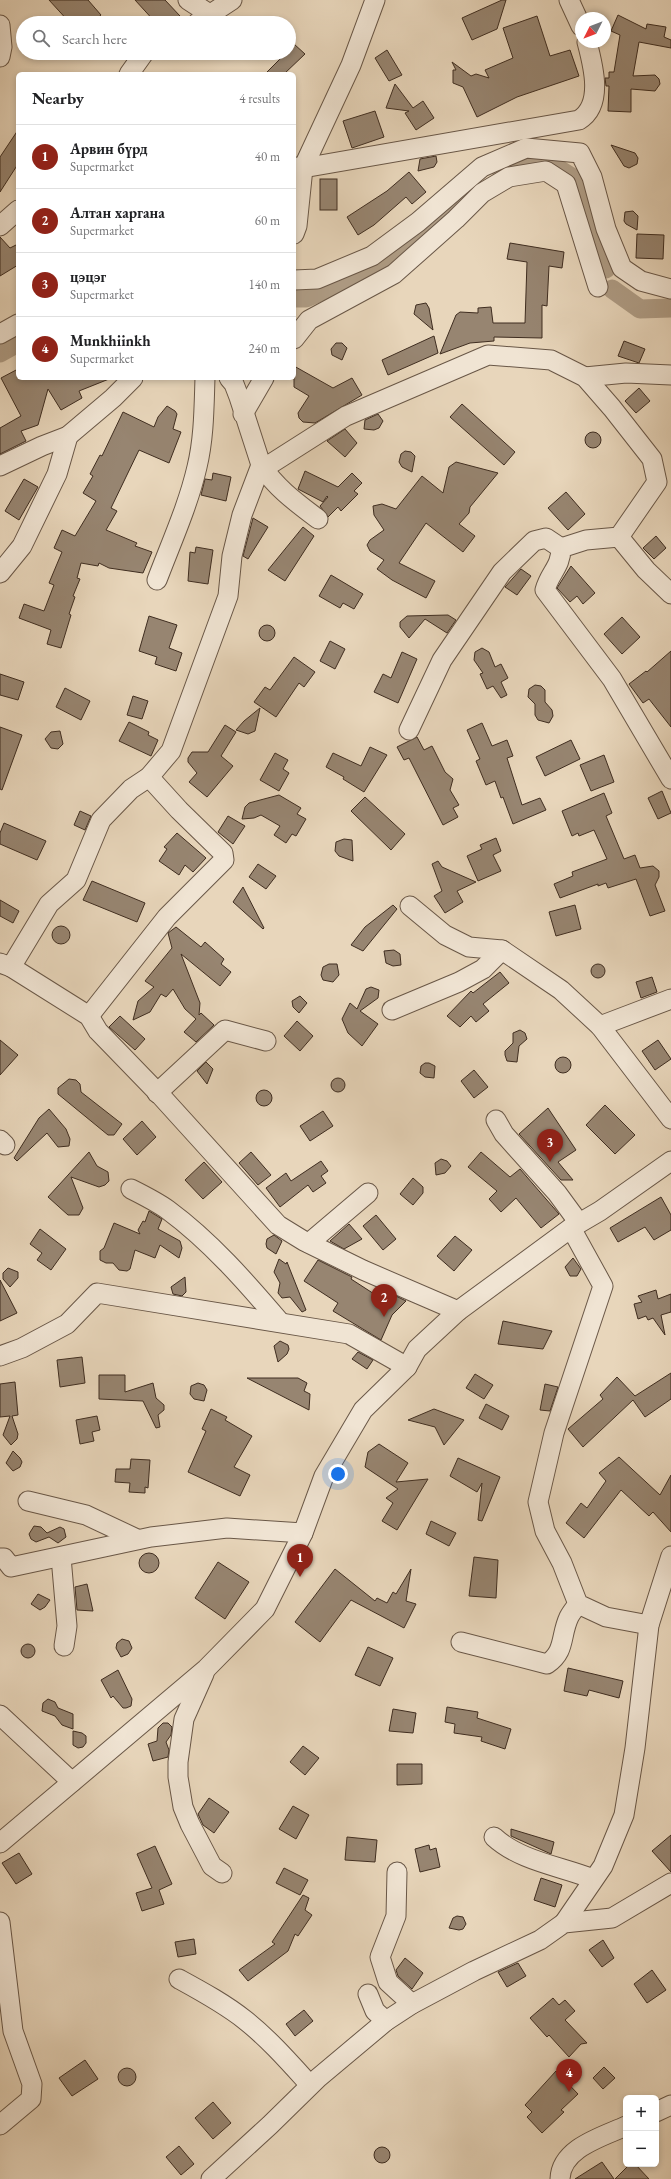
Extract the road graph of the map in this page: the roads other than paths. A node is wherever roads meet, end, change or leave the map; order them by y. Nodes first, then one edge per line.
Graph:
1 (188, 0) edge
2 (232, 0) edge
3 (374, 0) edge
4 (569, 0) edge
5 (575, 13) edge
6 (201, 16) edge
7 (208, 16) edge
8 (0, 25) edge
9 (588, 48) edge
10 (0, 57) edge
11 (139, 60) edge
12 (131, 72) edge
13 (298, 167) edge
14 (16, 212) edge
15 (0, 226) edge
16 (296, 229) edge
17 (296, 280) edge
18 (598, 287) dead end
19 (671, 289) edge
20 (16, 325) edge
21 (0, 334) edge
22 (296, 336) edge
23 (671, 375) edge
24 (585, 377) junction
25 (131, 380) edge
26 (205, 380) edge
27 (230, 380) edge
28 (263, 380) edge
29 (244, 414) junction
30 (68, 436) junction
31 (0, 466) edge
32 (261, 466) junction
33 (318, 519) dead end
34 (619, 537) junction
35 (561, 548) junction
36 (0, 573) edge
37 (157, 580) dead end
38 (671, 594) edge
39 (409, 730) dead end
40 (149, 777) junction
41 (671, 779) edge
42 (410, 906) dead end
43 (502, 950) junction
44 (6, 965) edge
45 (671, 999) edge
46 (392, 1010) dead end
47 (89, 1016) junction
48 (600, 1026) junction
49 (266, 1041) dead end
50 (157, 1093) junction
51 (496, 1120) dead end
52 (671, 1120) edge
53 (671, 1161) edge
54 (131, 1189) dead end
55 (368, 1193) dead end
56 (575, 1225) junction
57 (309, 1243) junction
58 (458, 1311) junction
59 (280, 1322) junction
60 (0, 1356) edge
61 (407, 1367) junction
62 (28, 1501) dead end
63 (303, 1533) junction
64 (137, 1540) junction
65 (671, 1556) edge
66 (61, 1557) junction
67 (0, 1558) edge
68 (578, 1604) junction
69 (649, 1625) junction
70 (462, 1642) dead end
71 (64, 1646) dead end
72 (206, 1669) junction
73 (0, 1715) edge
74 (72, 1782) junction
75 (494, 1836) dead end
76 (0, 1843) edge
77 (397, 1872) dead end
78 (222, 1873) dead end
79 (593, 1879) junction
80 (671, 1883) edge
81 (0, 1922) edge
82 (564, 1923) junction
83 (179, 1979) dead end
84 (368, 1994) dead end
85 (412, 2004) junction
86 (386, 2021) junction
87 (310, 2085) junction
88 (671, 2105) edge
89 (659, 2111) edge
90 (0, 2125) edge
91 (623, 2127) edge
92 (211, 2179) edge
93 (560, 2179) edge

1 - 6 street
2 - 7 street
3 - 13 street
4 - 5 street
8 - 10 street
9 - 13 street
11 - 12 street
13 - 16 street
14 - 15 street
17 - 19 street
18 - 22 street
20 - 21 street
23 - 24 street
24 - 32 street
24 - 34 street
25 - 30 street
26 - 37 street
27 - 29 street
28 - 29 street
29 - 32 street
30 - 31 street
30 - 36 street
32 - 33 street
32 - 40 street
34 - 35 street
34 - 38 street
35 - 39 street
35 - 41 street
40 - 44 street
40 - 47 street
42 - 43 street
43 - 46 street
43 - 48 street
44 - 47 street
45 - 48 street
47 - 50 street
48 - 52 street
49 - 50 street
50 - 57 street
51 - 56 street
53 - 56 street
54 - 59 street
55 - 57 street
56 - 58 street
56 - 68 street
57 - 58 street
58 - 61 street
59 - 60 street
59 - 61 street
61 - 63 street
62 - 64 street
63 - 64 street
63 - 72 street
64 - 66 street
65 - 69 street
66 - 67 street
66 - 71 street
68 - 69 street
68 - 70 street
69 - 79 street
72 - 74 street
72 - 78 street
73 - 74 street
74 - 76 street
75 - 79 street
77 - 85 street
79 - 82 street
80 - 82 street
81 - 90 street
82 - 85 street
83 - 87 street
84 - 86 street
85 - 86 street
86 - 87 street
87 - 92 street
88 - 89 street
91 - 93 street

